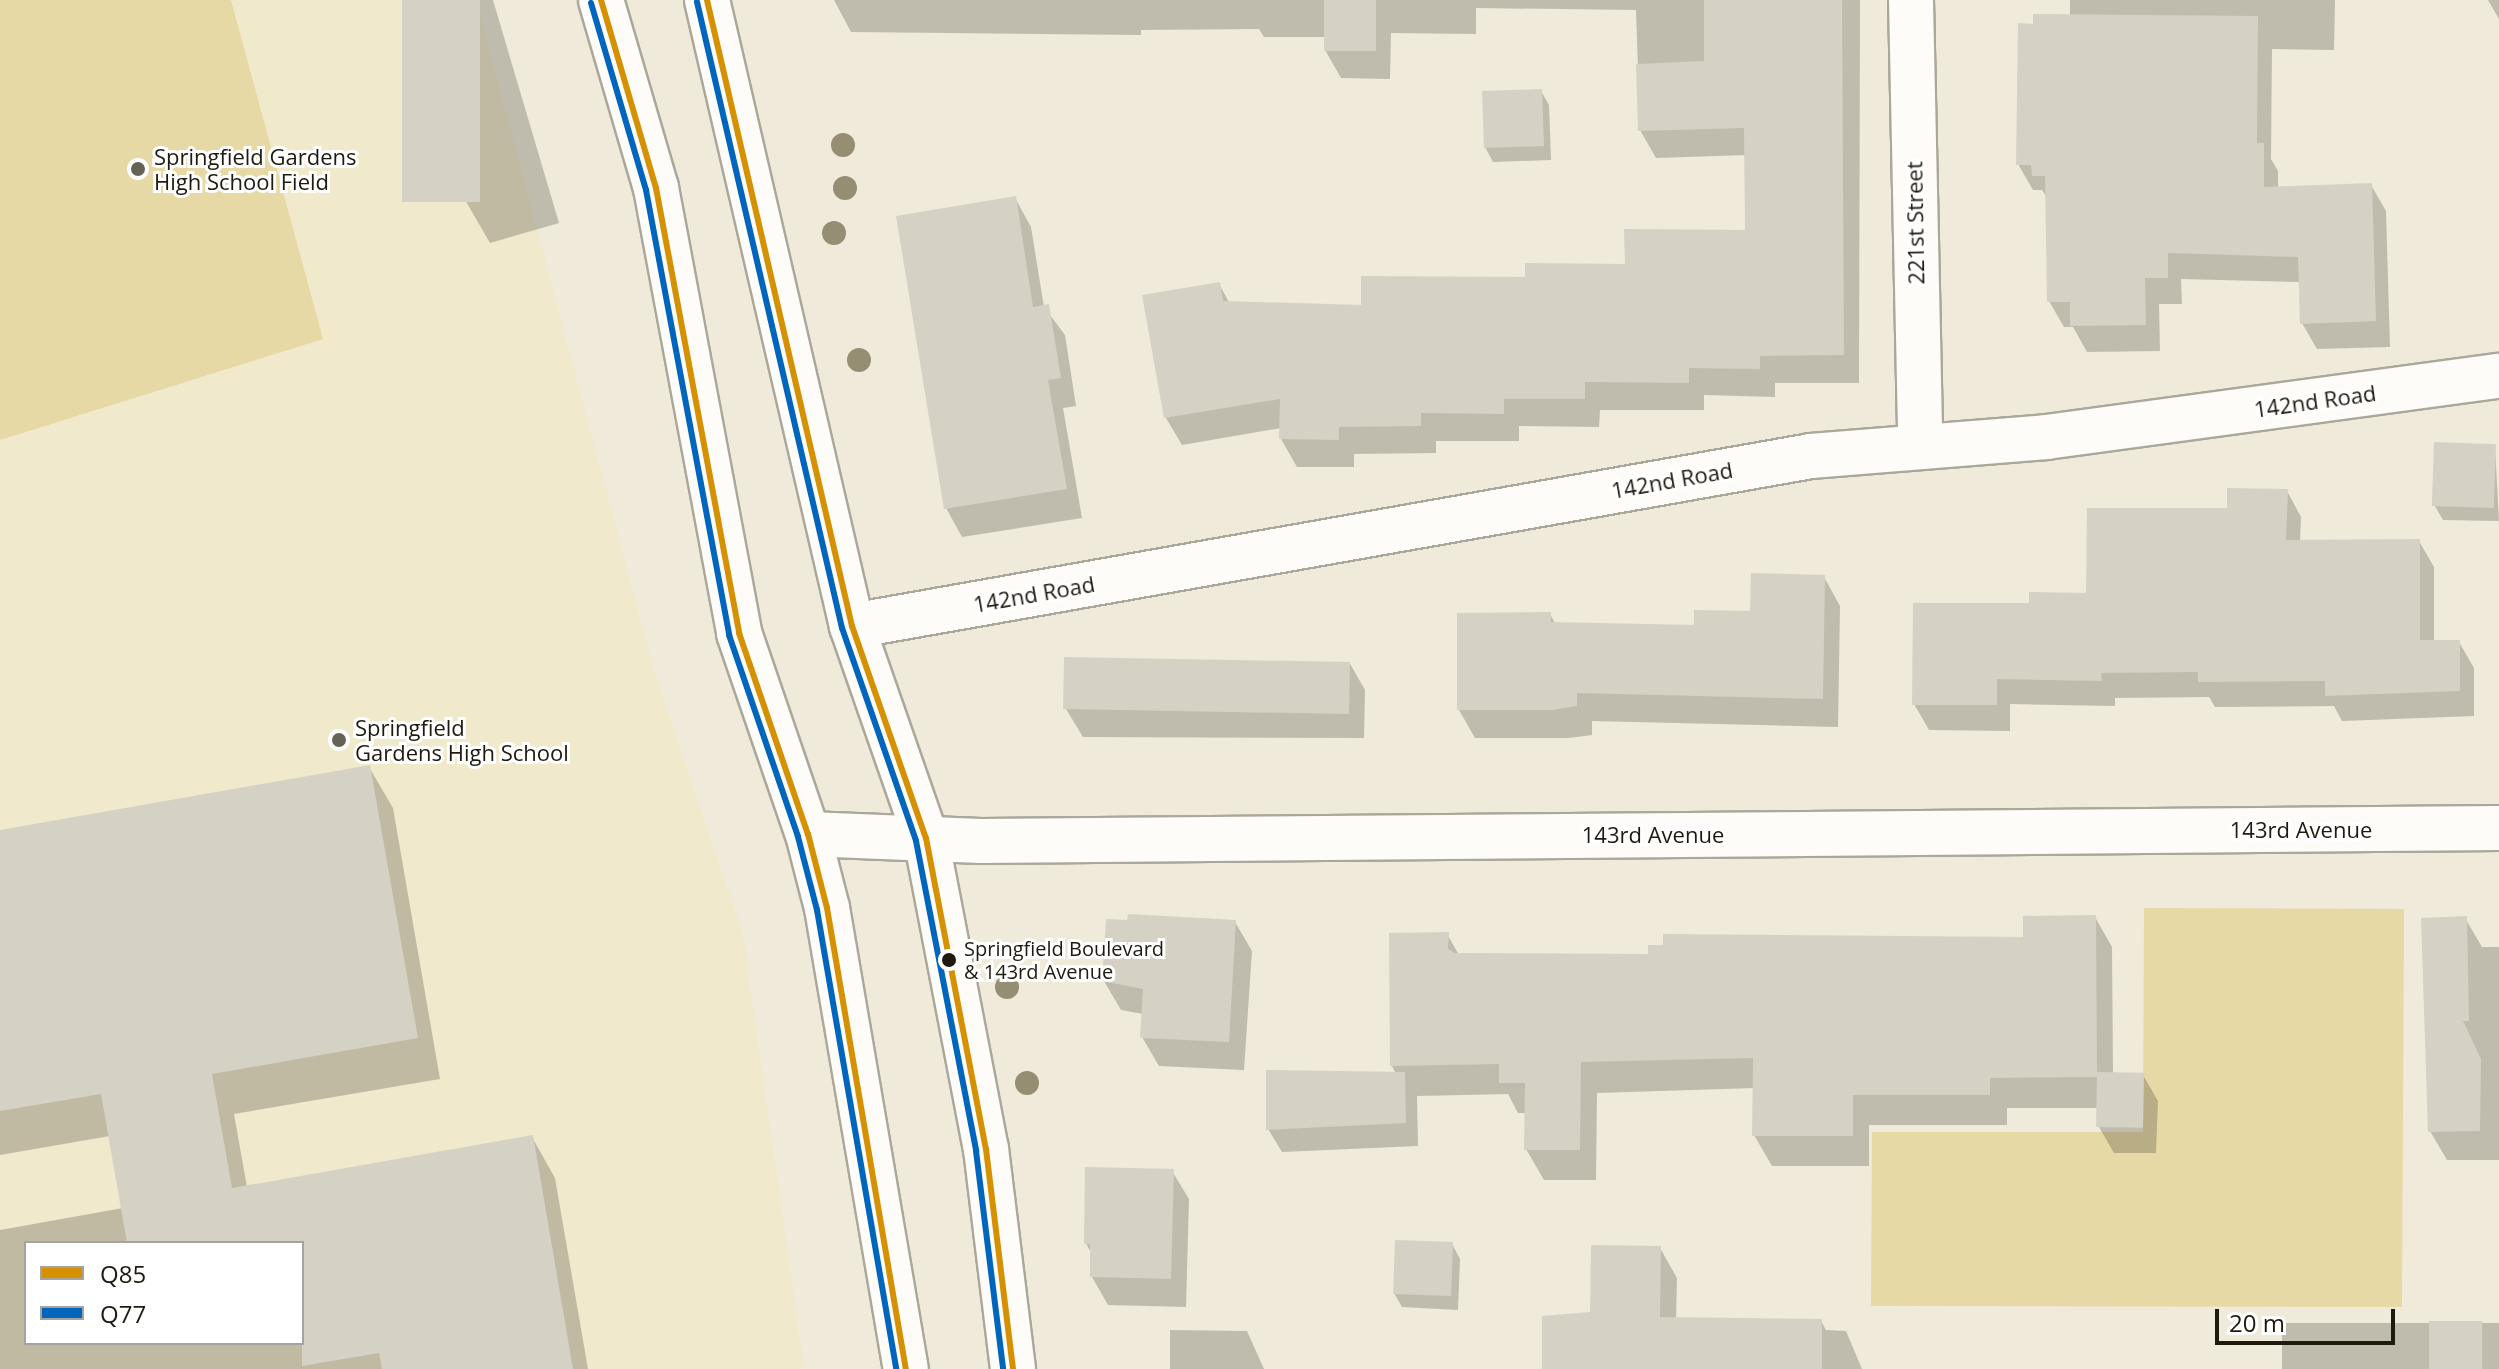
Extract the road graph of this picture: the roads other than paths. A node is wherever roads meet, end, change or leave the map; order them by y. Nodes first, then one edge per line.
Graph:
1 (601, 0) edge
2 (707, 0) edge
3 (1911, 0) edge
4 (2499, 376) edge
5 (1920, 447) junction
6 (852, 626) junction
7 (2499, 828) edge
8 (808, 834) junction
9 (926, 838) junction
10 (906, 1369) edge
11 (1013, 1369) edge

1 - 8 street
2 - 6 street
3 - 5 street, 221st Street
4 - 5 street, 142nd Road
5 - 6 street, 142nd Road
6 - 9 street
7 - 9 street, 143rd Avenue
8 - 9 street, 143rd Avenue
8 - 10 street
9 - 11 street

